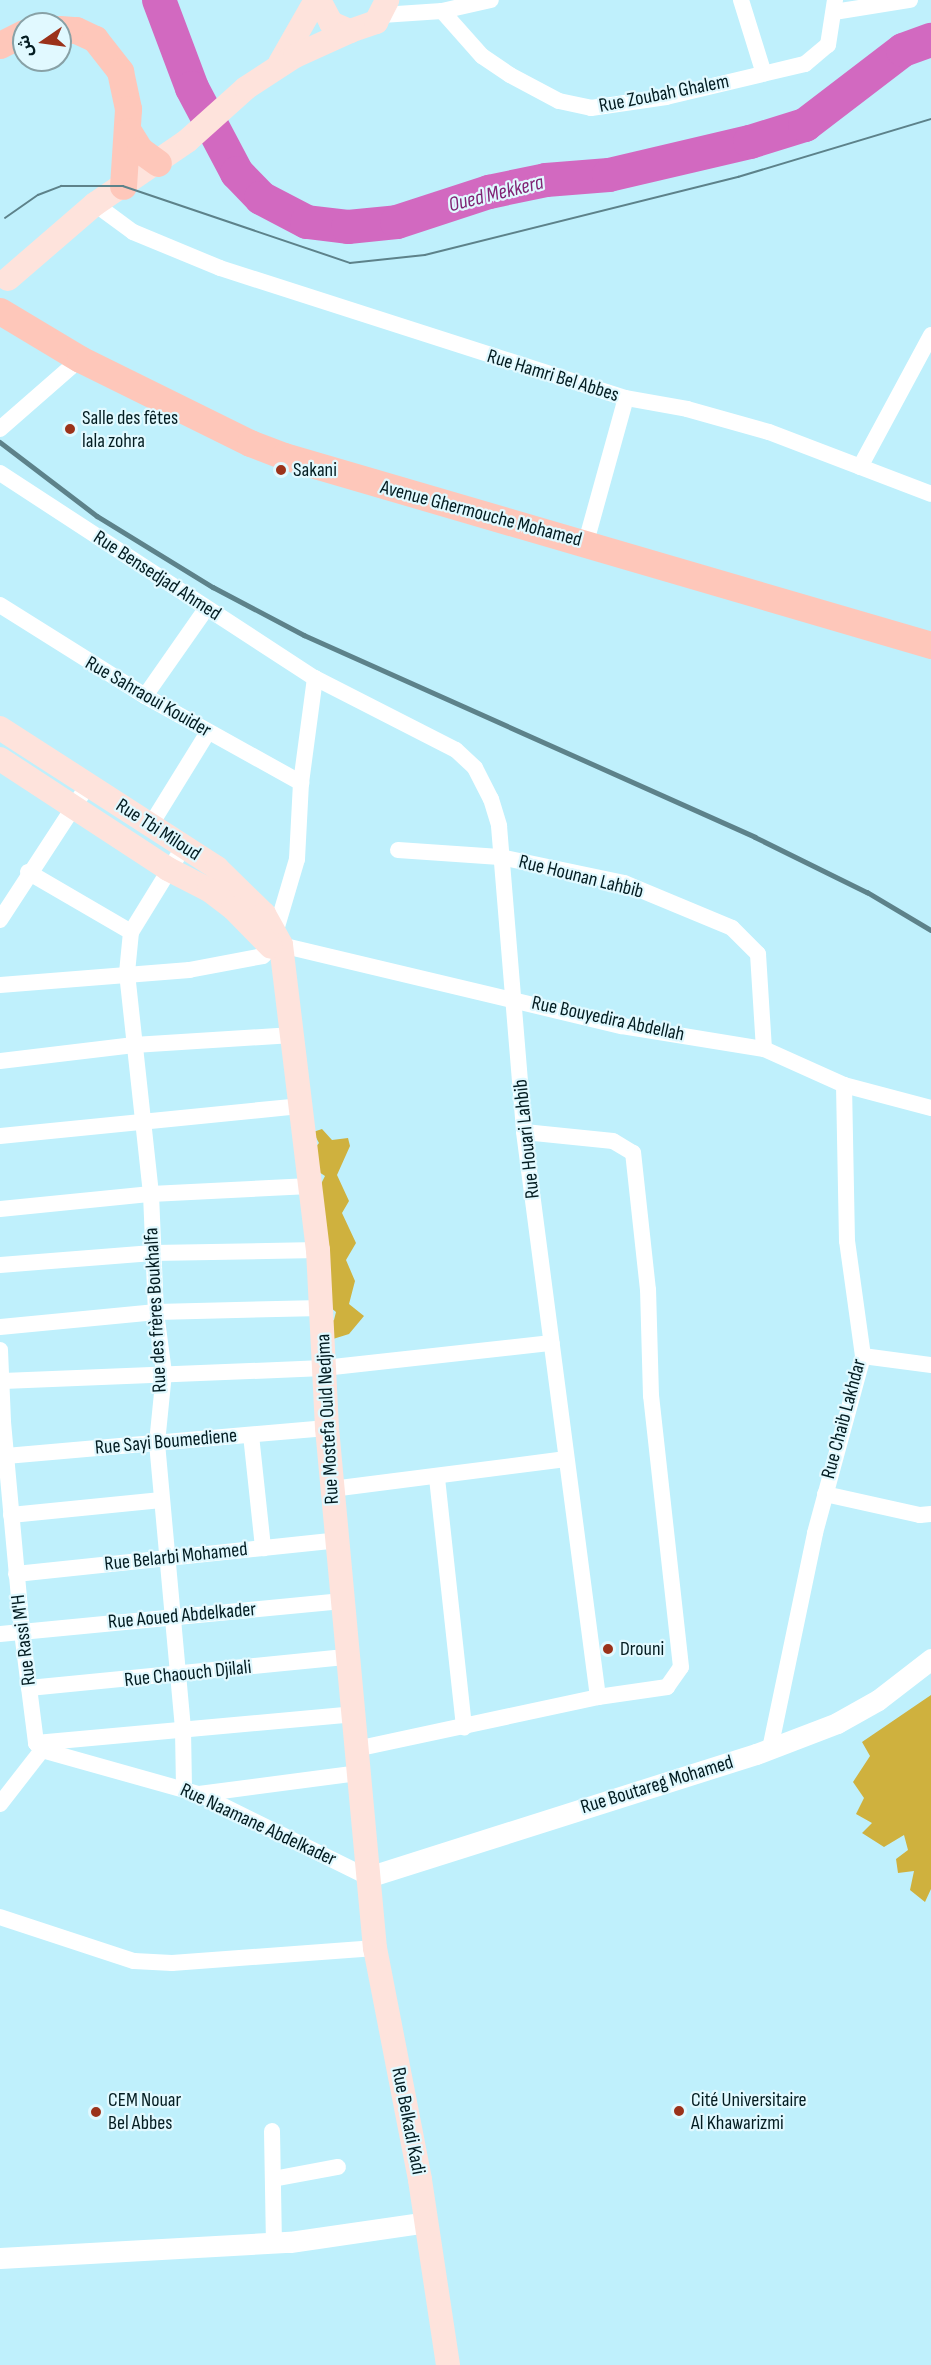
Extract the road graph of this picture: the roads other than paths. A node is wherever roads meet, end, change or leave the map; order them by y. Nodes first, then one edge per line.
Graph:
1 (318, 0) edge
2 (490, 0) edge
3 (741, 0) edge
4 (910, 0) edge
5 (386, 4) edge
6 (835, 6) edge
7 (442, 11) junction
8 (72, 30) edge
9 (350, 31) junction
10 (278, 66) junction
11 (764, 74) junction
12 (128, 130) junction
13 (158, 163) junction
14 (123, 186) junction
15 (95, 204) junction
16 (8, 279) dead end
17 (0, 311) edge
18 (0, 325) edge
19 (931, 335) edge
20 (47, 340) junction
21 (80, 359) junction
22 (626, 398) junction
23 (0, 429) edge
24 (860, 467) junction
25 (0, 473) edge
26 (931, 494) edge
27 (586, 542) junction
28 (0, 605) edge
29 (206, 609) junction
30 (931, 645) edge
31 (315, 678) junction
32 (145, 696) junction
33 (0, 728) edge
34 (208, 732) junction
35 (2, 766) edge
36 (301, 783) junction
37 (88, 785) junction
38 (72, 808) junction
39 (150, 826) junction
40 (184, 846) junction
41 (398, 850) dead end
42 (500, 857) junction
43 (168, 869) junction
44 (28, 872) junction
45 (0, 920) edge
46 (131, 932) junction
47 (277, 947) junction
48 (127, 973) junction
49 (0, 985) edge
50 (513, 1000) junction
51 (293, 1035) junction
52 (134, 1045) junction
53 (764, 1049) junction
54 (0, 1061) edge
55 (844, 1085) junction
56 (300, 1106) junction
57 (931, 1108) edge
58 (140, 1119) junction
59 (524, 1132) junction
60 (0, 1136) edge
61 (310, 1186) junction
62 (151, 1194) junction
63 (0, 1209) edge
64 (318, 1250) junction
65 (153, 1253) junction
66 (0, 1265) edge
67 (322, 1308) junction
68 (156, 1312) junction
69 (0, 1327) edge
70 (552, 1342) junction
71 (0, 1350) edge
72 (863, 1356) junction
73 (931, 1365) edge
74 (324, 1368) junction
75 (164, 1373) junction
76 (3, 1381) junction
77 (1, 1422) edge
78 (327, 1428) junction
79 (251, 1435) junction
80 (157, 1443) junction
81 (6, 1456) junction
82 (566, 1459) junction
83 (437, 1478) junction
84 (332, 1489) junction
85 (825, 1494) junction
86 (161, 1500) junction
87 (931, 1514) edge
88 (11, 1515) junction
89 (337, 1540) junction
90 (262, 1548) junction
91 (166, 1557) junction
92 (16, 1574) junction
93 (342, 1601) junction
94 (172, 1617) junction
95 (22, 1632) junction
96 (0, 1634) edge
97 (348, 1657) junction
98 (931, 1659) edge
99 (177, 1675) junction
100 (29, 1688) junction
101 (598, 1697) junction
102 (353, 1714) junction
103 (464, 1728) junction
104 (183, 1730) junction
105 (39, 1747) junction
106 (356, 1749) junction
107 (770, 1749) junction
108 (358, 1773) junction
109 (192, 1791) junction
110 (0, 1804) edge
111 (368, 1877) junction
112 (0, 1917) edge
113 (375, 1948) junction
114 (272, 2131) dead end
115 (338, 2167) dead end
116 (273, 2179) junction
117 (427, 2222) junction
118 (274, 2243) junction
119 (0, 2258) edge
120 (448, 2365) edge

1 - 9 main road
1 - 10 main road
2 - 7 street
3 - 11 street
4 - 6 street
5 - 7 street
5 - 9 main road
6 - 11 street, Rue Zoubah Ghalem
7 - 11 street, Rue Zoubah Ghalem
8 - 12 main road
9 - 10 main road
10 - 13 main road
12 - 13 main road
12 - 14 main road
13 - 14 main road
14 - 15 main road
15 - 16 main road
15 - 22 street, Rue Hamri Bel Abbes
17 - 20 main road
18 - 20 main road
19 - 24 street
20 - 21 main road, Avenue Ghermouche Mohamed
21 - 23 street
21 - 27 main road, Avenue Ghermouche Mohamed
22 - 24 street, Rue Hamri Bel Abbes
22 - 27 street
24 - 26 street, Rue Hamri Bel Abbes
25 - 29 street, Rue Bensedjad Ahmed
27 - 30 main road, Avenue Ghermouche Mohamed
28 - 32 street, Rue Sahraoui Kouider
29 - 31 street, Rue Bensedjad Ahmed
29 - 32 street
31 - 36 street
31 - 42 street, Rue Houari Lahbib
32 - 34 street, Rue Sahraoui Kouider
33 - 37 main road, Rue Tbi Miloud
34 - 36 street, Rue Sahraoui Kouider
34 - 39 street
35 - 38 main road
36 - 47 street
37 - 38 street
37 - 39 main road, Rue Tbi Miloud
38 - 43 main road
38 - 44 street
39 - 40 main road, Rue Tbi Miloud
40 - 43 street, Rue des frères Boukhalfa
40 - 47 main road, Rue Tbi Miloud
41 - 42 street, Rue Hounan Lahbib
42 - 50 street, Rue Houari Lahbib
42 - 53 street, Rue Hounan Lahbib
43 - 46 street, Rue des frères Boukhalfa
43 - 47 main road
44 - 45 street
44 - 46 street
46 - 48 street, Rue des frères Boukhalfa
47 - 48 street
47 - 50 street, Rue Bouyedira Abdellah
47 - 51 main road, Rue Mostefa Ould Nedjma
48 - 49 street
48 - 52 street, Rue des frères Boukhalfa
50 - 53 street, Rue Bouyedira Abdellah
50 - 59 street, Rue Houari Lahbib
51 - 52 street
51 - 56 main road, Rue Mostefa Ould Nedjma
52 - 54 street
52 - 58 street, Rue des frères Boukhalfa
53 - 55 street, Rue Bouyedira Abdellah
55 - 57 street, Rue Bouyedira Abdellah
55 - 72 street, Rue Chaib Lakhdar
56 - 58 street
56 - 61 main road, Rue Mostefa Ould Nedjma
58 - 60 street
58 - 62 street, Rue des frères Boukhalfa
59 - 70 street, Rue Houari Lahbib
59 - 101 street
61 - 62 street
61 - 64 main road, Rue Mostefa Ould Nedjma
62 - 63 street
62 - 65 street, Rue des frères Boukhalfa
64 - 65 street
64 - 67 main road, Rue Mostefa Ould Nedjma
65 - 66 street
65 - 68 street, Rue des frères Boukhalfa
67 - 68 street
67 - 74 main road, Rue Mostefa Ould Nedjma
68 - 69 street
68 - 75 street, Rue des frères Boukhalfa
70 - 74 street
70 - 82 street, Rue Houari Lahbib
71 - 76 street, Rue Rassi M'H
72 - 73 street
72 - 85 street, Rue Chaib Lakhdar
74 - 75 street
74 - 78 main road, Rue Mostefa Ould Nedjma
75 - 76 street
75 - 80 street, Rue des frères Boukhalfa
76 - 77 street, Rue Rassi M'H
77 - 81 street, Rue Rassi M'H
78 - 79 street, Rue Sayi Boumediene
78 - 84 main road, Rue Mostefa Ould Nedjma
79 - 80 street, Rue Sayi Boumediene
79 - 90 street
80 - 81 street, Rue Sayi Boumediene
80 - 86 street, Rue des frères Boukhalfa
81 - 88 street, Rue Rassi M'H
82 - 83 street
82 - 101 street, Rue Houari Lahbib
83 - 84 street
83 - 103 street
84 - 89 main road, Rue Mostefa Ould Nedjma
85 - 87 street
85 - 107 street, Rue Chaib Lakhdar
86 - 88 street
86 - 91 street, Rue des frères Boukhalfa
88 - 92 street, Rue Rassi M'H
89 - 90 street, Rue Belarbi Mohamed
89 - 93 main road, Rue Mostefa Ould Nedjma
90 - 91 street, Rue Belarbi Mohamed
91 - 92 street, Rue Belarbi Mohamed
91 - 94 street, Rue des frères Boukhalfa
92 - 95 street, Rue Rassi M'H
93 - 94 street, Rue Aoued Abdelkader
93 - 97 main road, Rue Mostefa Ould Nedjma
94 - 95 street, Rue Aoued Abdelkader
94 - 99 street, Rue des frères Boukhalfa
95 - 96 street, Rue Aoued Abdelkader
95 - 100 street, Rue Rassi M'H
97 - 99 street, Rue Chaouch Djilali
97 - 102 main road, Rue Mostefa Ould Nedjma
98 - 107 street, Rue Boutareg Mohamed
99 - 100 street, Rue Chaouch Djilali
99 - 104 street, Rue des frères Boukhalfa
100 - 105 street, Rue Rassi M'H
101 - 103 street
102 - 104 street
102 - 106 main road, Rue Mostefa Ould Nedjma
103 - 106 street
104 - 105 street
104 - 109 street, Rue des frères Boukhalfa
105 - 109 street, Rue Naamane Abdelkader
105 - 110 street
106 - 108 main road, Rue Mostefa Ould Nedjma
107 - 111 street, Rue Boutareg Mohamed
108 - 109 street
108 - 111 main road, Rue Mostefa Ould Nedjma
109 - 111 street, Rue Naamane Abdelkader
111 - 113 main road, Rue Belkadi Kadi
112 - 113 street
113 - 117 main road, Rue Belkadi Kadi
114 - 116 street
115 - 116 street
116 - 118 street
117 - 118 street
117 - 120 main road, Rue Belkadi Kadi
118 - 119 street

